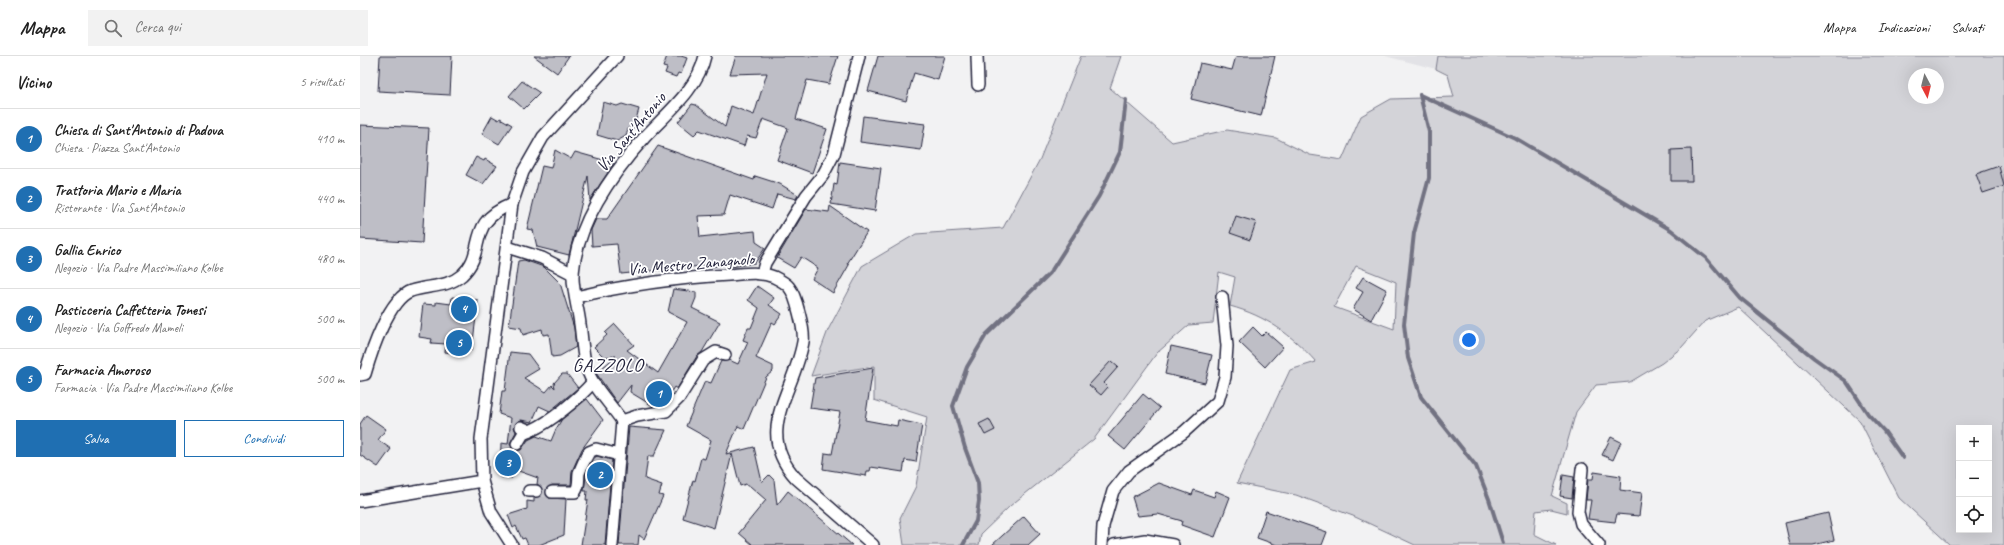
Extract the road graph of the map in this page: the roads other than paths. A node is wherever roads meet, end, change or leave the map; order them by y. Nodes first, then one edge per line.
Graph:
1 (617, 56) edge
2 (705, 56) edge
3 (859, 56) edge
4 (976, 56) edge
5 (978, 85) dead end
6 (512, 204) junction
7 (507, 246) junction
8 (762, 273) junction
9 (573, 274) junction
10 (576, 297) junction
11 (1222, 297) dead end
12 (725, 355) dead end
13 (360, 375) edge
14 (593, 382) junction
15 (622, 421) junction
16 (517, 444) dead end
17 (619, 455) junction
18 (1582, 469) dead end
19 (482, 481) junction
20 (552, 492) tunnel mouth
21 (360, 501) edge
22 (512, 545) edge
23 (612, 545) edge
24 (873, 545) edge
25 (1102, 545) edge
26 (1114, 545) edge
27 (1173, 545) edge
28 (1600, 545) edge

1 - 6 street
2 - 9 street, Via Sant'Antonio
3 - 8 street
4 - 5 street
6 - 7 street
6 - 13 street
7 - 9 street
7 - 19 street
8 - 10 street, Via Mestro Zanagnolo
8 - 24 street, Via Mestro Zanagnolo
9 - 10 street, Via Sant'Antonio
10 - 14 street, Via Sant'Antonio
11 - 25 street
12 - 15 street
14 - 15 street, Via Sant'Antonio
14 - 16 street
15 - 17 street
17 - 20 street
17 - 23 street
18 - 28 street
19 - 21 street
19 - 22 street
26 - 27 street

